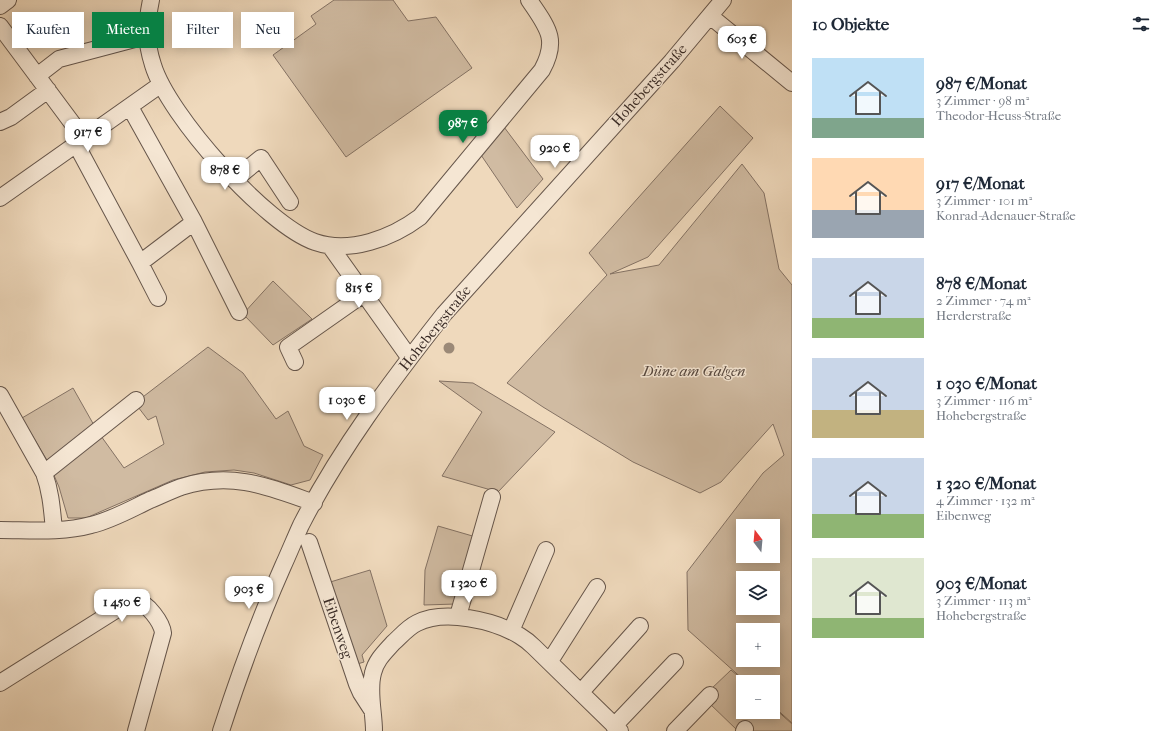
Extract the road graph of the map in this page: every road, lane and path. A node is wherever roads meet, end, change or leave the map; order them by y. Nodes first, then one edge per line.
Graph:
1 (8, 0) edge
2 (151, 0) edge
3 (529, 0) edge
4 (723, 0) edge
5 (0, 6) edge
6 (149, 12) edge
7 (710, 16) junction
8 (3, 37) edge
9 (101, 48) edge
10 (149, 48) edge
11 (37, 76) junction
12 (792, 83) edge
13 (160, 85) junction
14 (48, 90) junction
15 (130, 107) junction
16 (0, 122) edge
17 (80, 142) junction
18 (234, 180) junction
19 (0, 198) edge
20 (290, 202) dead end
21 (194, 222) junction
22 (330, 246) junction
23 (140, 263) junction
24 (364, 293) junction
25 (158, 298) dead end
26 (239, 312) dead end
27 (409, 358) junction
28 (295, 362) dead end
29 (0, 395) edge
30 (136, 400) dead end
31 (44, 473) junction
32 (492, 497) dead end
33 (314, 503) junction
34 (0, 530) edge
35 (54, 530) junction
36 (309, 542) dead end
37 (546, 550) dead end
38 (597, 587) dead end
39 (458, 616) junction
40 (640, 626) dead end
41 (511, 631) junction
42 (550, 661) junction
43 (675, 662) dead end
44 (0, 684) edge
45 (581, 692) junction
46 (710, 695) dead end
47 (373, 710) junction
48 (617, 728) edge
49 (136, 731) edge
50 (220, 731) edge
51 (374, 731) edge
52 (675, 731) edge

1 - 5 street
2 - 6 street
3 - 22 street
4 - 7 street, Hohebergstraße
7 - 12 street
7 - 27 street, Hohebergstraße
8 - 11 street
9 - 11 street
10 - 13 street
11 - 14 street
13 - 15 street
13 - 18 street
14 - 16 street
14 - 17 street
15 - 17 street
15 - 21 street
17 - 19 street
17 - 23 street
18 - 20 street
18 - 22 street
21 - 23 street
21 - 26 street
22 - 24 street
23 - 25 street
24 - 27 street
24 - 28 street
27 - 33 street, Hohebergstraße
29 - 31 street
30 - 31 street
31 - 35 street
32 - 39 street
33 - 35 street
33 - 50 street, Hohebergstraße
34 - 35 street
36 - 47 street, Eibenweg
37 - 41 street
38 - 42 street
39 - 41 street, Eibenweg
39 - 47 street, Eibenweg
40 - 45 street
41 - 42 street, Eibenweg
42 - 45 street, Eibenweg
43 - 48 street, Eibenweg
44 - 49 street
45 - 48 street, Eibenweg
46 - 52 street
47 - 51 street, Eibenweg

